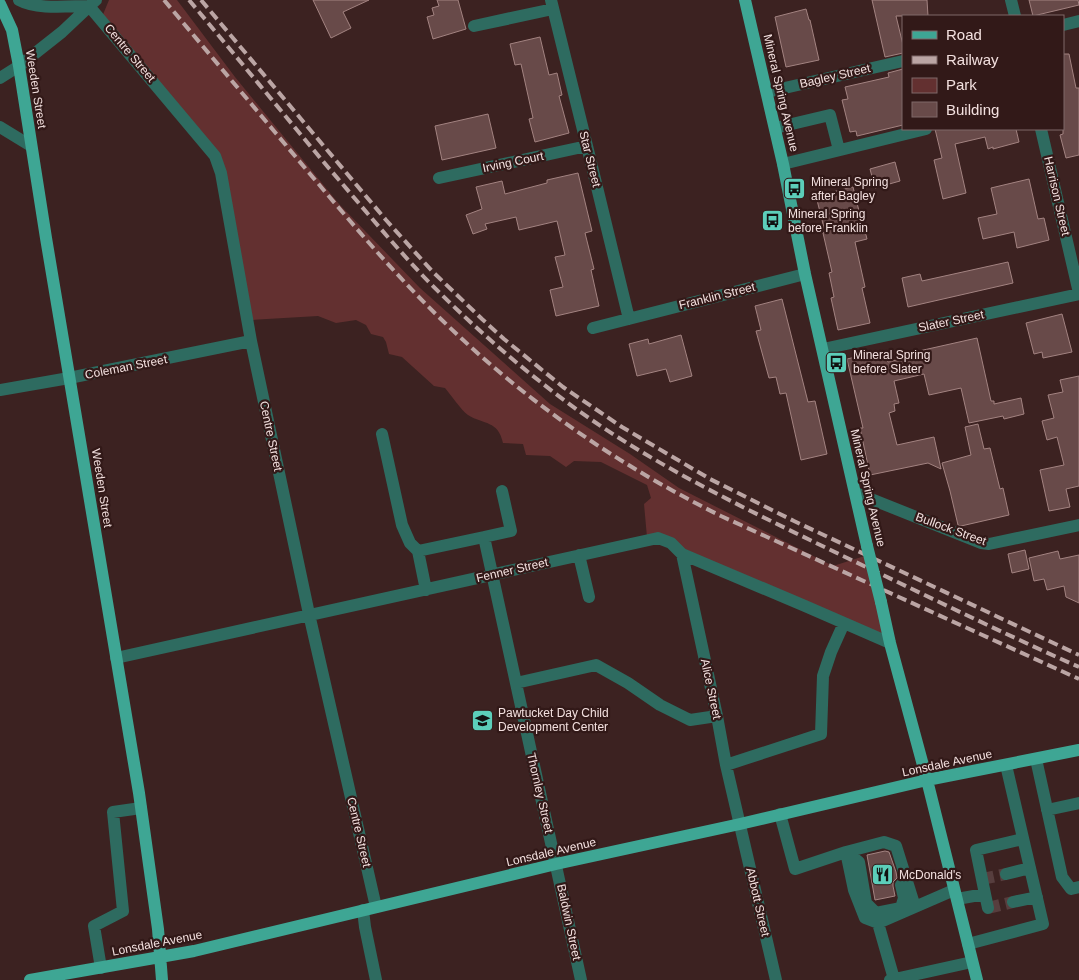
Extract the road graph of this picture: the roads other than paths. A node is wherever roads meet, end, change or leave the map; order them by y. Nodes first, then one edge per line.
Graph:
1 (19, 0) edge
2 (745, 0) edge
3 (1011, 0) edge
4 (92, 3) edge
5 (0, 4) edge
6 (552, 5) edge
7 (1015, 15) edge
8 (1079, 21) edge
9 (1064, 25) edge
10 (474, 26) dead end
11 (902, 61) edge
12 (19, 66) junction
13 (0, 78) edge
14 (767, 92) junction
15 (0, 128) edge
16 (775, 128) junction
17 (922, 130) edge
18 (1041, 130) edge
19 (31, 146) junction
20 (587, 146) junction
21 (839, 150) junction
22 (784, 164) junction
23 (440, 178) dead end
24 (805, 274) junction
25 (1079, 293) edge
26 (629, 319) junction
27 (593, 328) dead end
28 (251, 342) junction
29 (823, 349) junction
30 (70, 378) junction
31 (0, 390) edge
32 (382, 434) dead end
33 (502, 491) dead end
34 (856, 493) junction
35 (1079, 525) edge
36 (484, 537) junction
37 (418, 551) junction
38 (682, 554) junction
39 (579, 555) junction
40 (492, 575) junction
41 (426, 590) junction
42 (589, 597) dead end
43 (309, 614) junction
44 (844, 623) junction
45 (890, 643) junction
46 (116, 658) junction
47 (516, 682) junction
48 (717, 716) junction
49 (1079, 750) edge
50 (1036, 759) junction
51 (726, 765) junction
52 (1006, 765) junction
53 (927, 780) junction
54 (1079, 803) edge
55 (141, 808) junction
56 (1047, 810) junction
57 (780, 814) junction
58 (740, 824) junction
59 (1023, 839) junction
60 (896, 846) junction
61 (846, 852) junction
62 (556, 864) junction
63 (1030, 868) junction
64 (1006, 874) tunnel mouth
65 (1079, 887) edge
66 (985, 894) junction
67 (956, 895) junction
68 (1037, 897) junction
69 (1013, 902) tunnel mouth
70 (915, 907) junction
71 (988, 908) dead end
72 (370, 909) junction
73 (878, 923) junction
74 (968, 944) junction
75 (161, 957) junction
76 (972, 962) junction
77 (101, 968) junction
78 (30, 980) edge
79 (162, 980) edge
80 (376, 980) edge
81 (581, 980) edge
82 (776, 980) edge
83 (892, 980) edge
84 (977, 980) edge

1 - 4 street
2 - 14 main road, Mineral Spring Avenue
3 - 7 street
4 - 12 street
4 - 28 street, Centre Street
5 - 12 main road, Weeden Street
6 - 10 street
6 - 20 street, Star Street
8 - 9 street
11 - 14 street, Bagley Street
12 - 13 street
12 - 19 main road, Weeden Street
14 - 16 main road, Mineral Spring Avenue
15 - 19 street
16 - 21 street
16 - 22 main road, Mineral Spring Avenue
17 - 21 street
18 - 25 street, Harrison Street
19 - 30 main road, Weeden Street
20 - 23 street, Irving Court
20 - 26 street, Star Street
21 - 22 street
22 - 24 main road, Mineral Spring Avenue
24 - 26 street, Franklin Street
24 - 29 main road, Mineral Spring Avenue
25 - 29 street, Slater Street
26 - 27 street, Franklin Street
28 - 30 street, Coleman Street
28 - 43 street, Centre Street
29 - 34 main road, Mineral Spring Avenue
30 - 31 street, Coleman Street
30 - 46 main road, Weeden Street
32 - 37 street
33 - 36 street
34 - 35 street, Bullock Street
34 - 45 main road, Mineral Spring Avenue, bridge
36 - 37 street
36 - 40 street, Thornley Street
37 - 41 street
38 - 39 street, Fenner Street
38 - 44 street, Fenner Street
38 - 48 street, Alice Street
39 - 40 street, Fenner Street
39 - 42 street
40 - 41 street, Fenner Street
40 - 47 street, Thornley Street
41 - 43 street, Fenner Street
43 - 46 street, Fenner Street
43 - 72 street, Centre Street
44 - 45 street, Fenner Street
44 - 51 street
45 - 53 main road, Mineral Spring Avenue
46 - 55 main road, Weeden Street
47 - 48 street
47 - 62 street, Thornley Street
48 - 51 street, Alice Street
49 - 50 main road, Lonsdale Avenue
50 - 52 main road, Lonsdale Avenue
50 - 56 street
51 - 58 street, Alice Street
52 - 53 main road, Lonsdale Avenue
52 - 59 street
53 - 57 main road, Lonsdale Avenue
53 - 67 main road, Mineral Spring Avenue
54 - 56 street
55 - 75 main road, Weeden Street
55 - 77 street
56 - 65 street
57 - 58 main road, Lonsdale Avenue
57 - 61 street
58 - 62 main road, Lonsdale Avenue
58 - 82 street, Abbott Street
59 - 63 street
59 - 66 street
60 - 61 street
60 - 61 street
60 - 70 street
61 - 73 street
62 - 72 main road, Lonsdale Avenue
62 - 81 street, Baldwin Street
63 - 64 street
63 - 68 street
66 - 67 street
66 - 71 street
67 - 70 street
67 - 74 main road, Mineral Spring Avenue
68 - 69 street
68 - 74 street
70 - 73 street
72 - 75 main road, Lonsdale Avenue
72 - 80 street, Centre Street
73 - 83 street
74 - 76 main road, Mineral Spring Avenue
75 - 77 main road, Lonsdale Avenue
75 - 79 main road, Weeden Street
76 - 83 street
76 - 84 main road, Mineral Spring Avenue
77 - 78 main road, Lonsdale Avenue

